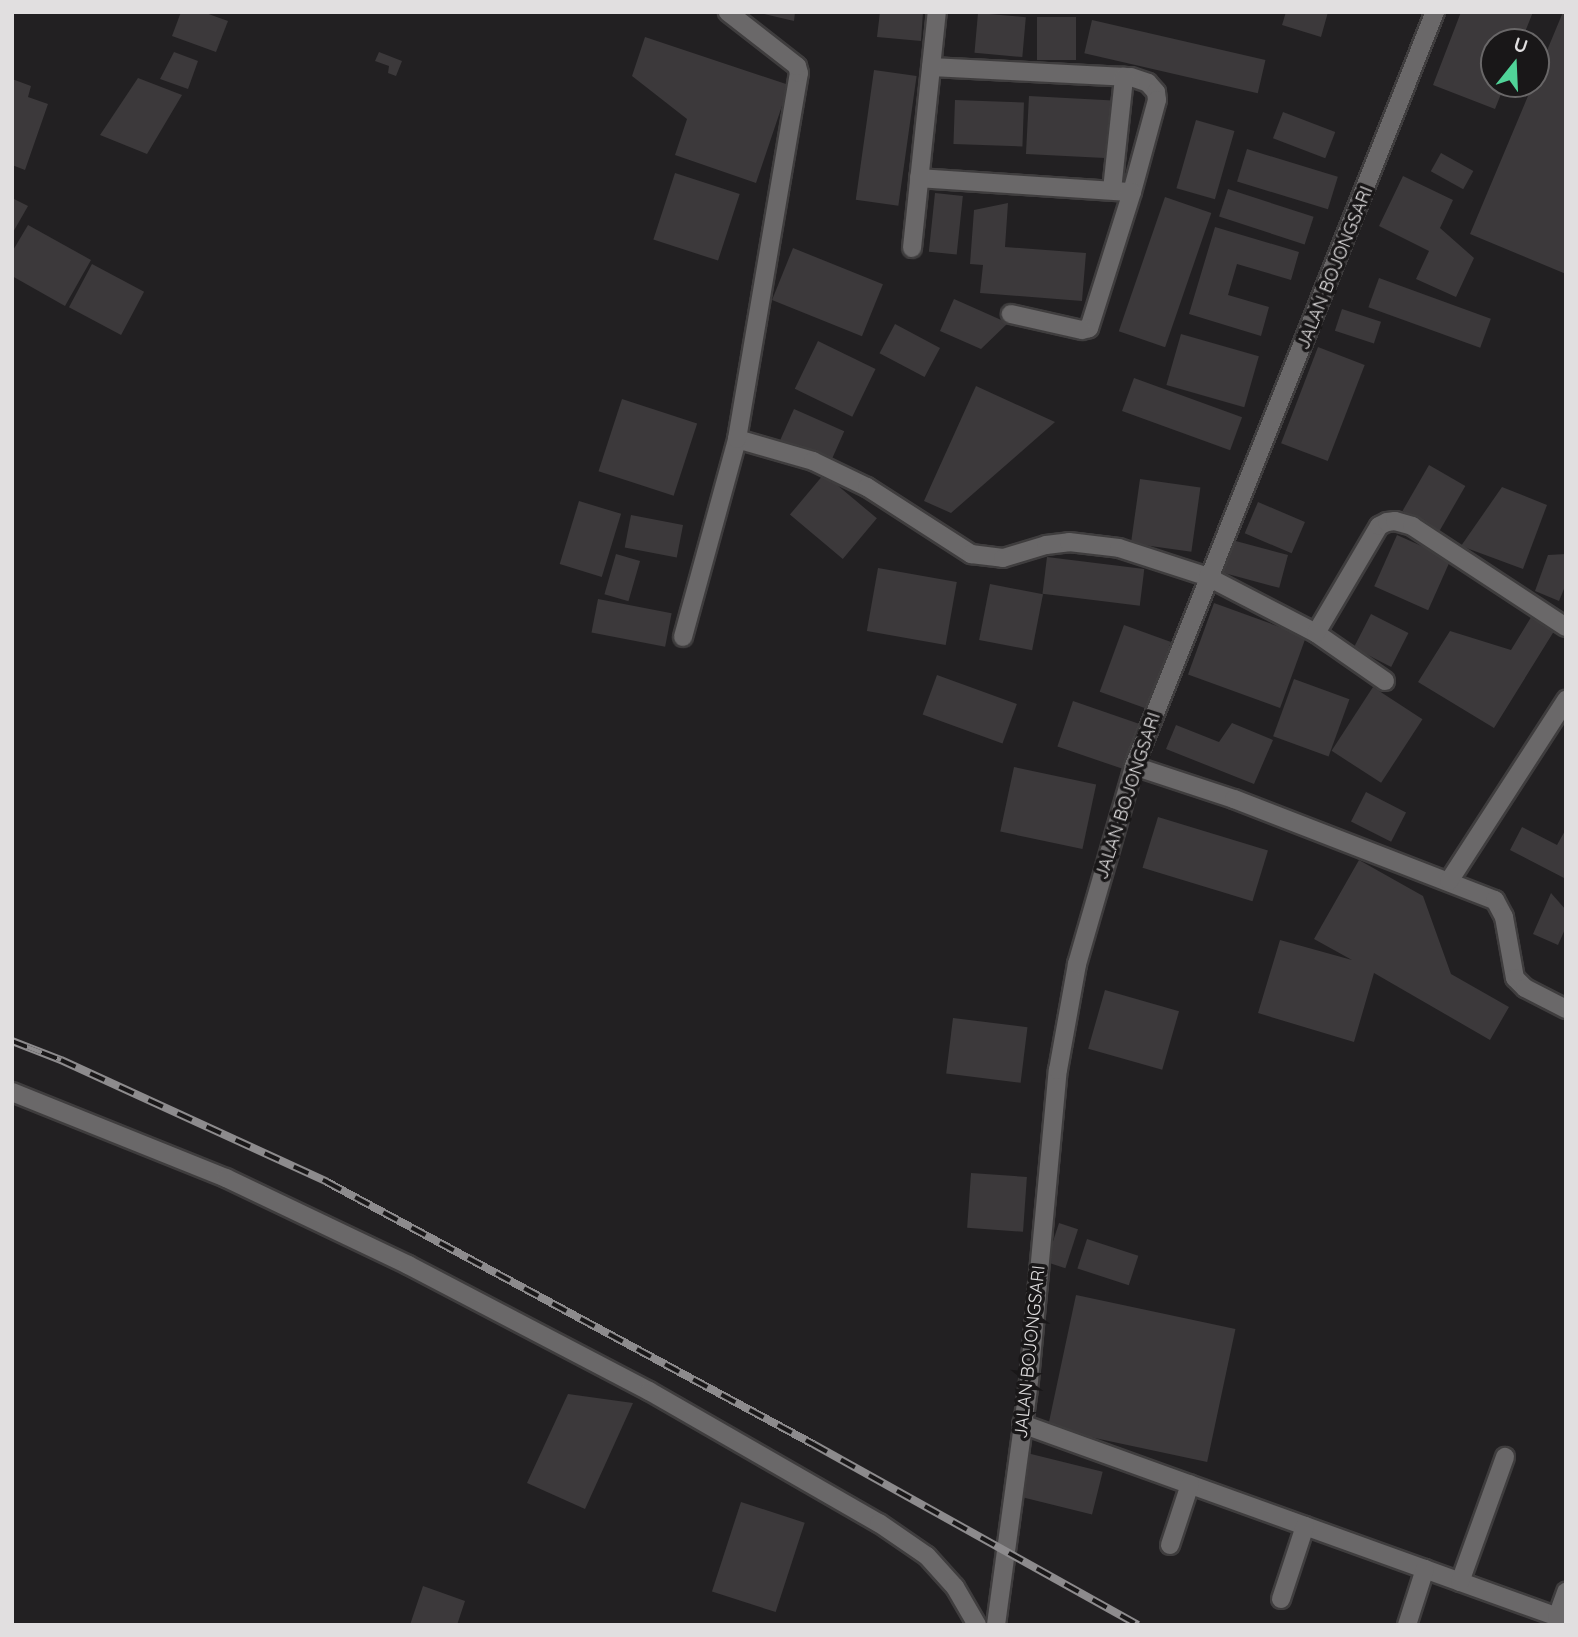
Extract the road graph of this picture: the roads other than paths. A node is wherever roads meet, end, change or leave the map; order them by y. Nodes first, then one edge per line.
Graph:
1 (728, 12) edge
2 (937, 12) edge
3 (1435, 12) edge
4 (931, 67) junction
5 (1124, 77) junction
6 (919, 178) junction
7 (1112, 190) junction
8 (1132, 192) junction
9 (912, 248) dead end
10 (1011, 314) dead end
11 (737, 439) junction
12 (1208, 577) junction
13 (1566, 627) edge
14 (1316, 633) junction
15 (683, 637) dead end
16 (1385, 681) dead end
17 (1566, 700) edge
18 (1134, 766) junction
19 (1449, 881) junction
20 (1566, 1009) edge
21 (12, 1092) edge
22 (1022, 1424) junction
23 (1505, 1457) dead end
24 (1190, 1484) junction
25 (1305, 1525) junction
26 (1170, 1545) dead end
27 (1425, 1569) junction
28 (1460, 1582) junction
29 (1566, 1591) edge
30 (1281, 1599) dead end
31 (1531, 1617) edge
32 (1561, 1619) edge
33 (977, 1625) edge
34 (996, 1625) edge
35 (1407, 1625) edge

1 - 11 street
2 - 4 street
3 - 12 street, JALAN BOJONGSARI
4 - 5 street
4 - 6 street
5 - 7 street
5 - 8 street
6 - 7 street
6 - 9 street
7 - 8 street
8 - 10 street
11 - 12 street
11 - 15 street
12 - 14 street
12 - 18 street, JALAN BOJONGSARI
13 - 14 street
14 - 16 street
17 - 19 street
18 - 19 street
18 - 22 street, JALAN BOJONGSARI
19 - 20 street
21 - 33 street
22 - 24 street
22 - 34 street, JALAN BOJONGSARI
23 - 28 street
24 - 25 street
24 - 26 street
25 - 27 street
25 - 30 street
27 - 28 street
27 - 35 street
28 - 31 street
29 - 32 street
31 - 32 street

